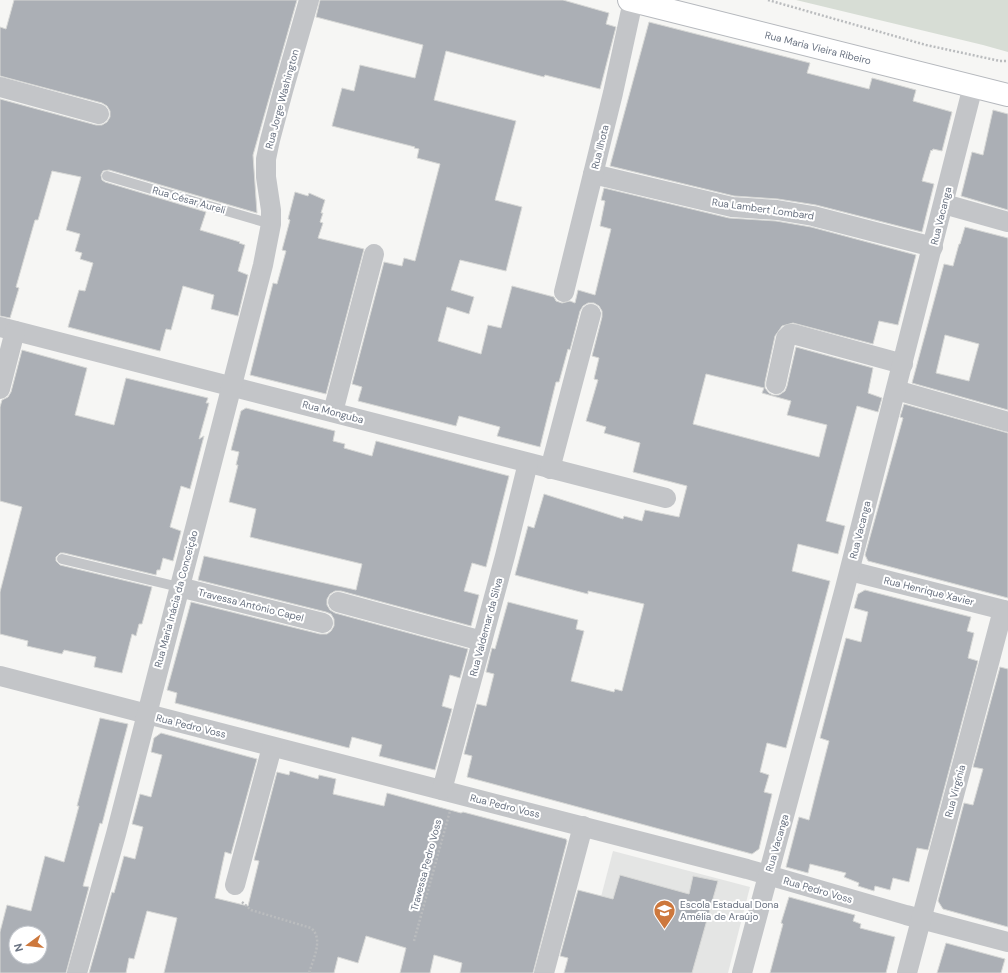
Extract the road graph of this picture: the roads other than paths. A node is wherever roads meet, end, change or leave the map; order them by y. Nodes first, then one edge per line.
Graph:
1 (310, 0) edge
2 (631, 1) edge
3 (974, 86) junction
4 (0, 87) edge
5 (1008, 95) edge
6 (99, 114) dead end
7 (593, 174) junction
8 (107, 176) dead end
9 (944, 204) junction
10 (1008, 222) edge
11 (271, 224) junction
12 (933, 247) junction
13 (374, 254) dead end
14 (564, 292) dead end
15 (591, 314) dead end
16 (8, 329) edge
17 (903, 364) junction
18 (776, 384) dead end
19 (232, 386) junction
20 (0, 389) edge
21 (896, 390) junction
22 (332, 412) junction
23 (1008, 422) edge
24 (528, 463) junction
25 (550, 469) junction
26 (666, 498) dead end
27 (62, 559) dead end
28 (850, 571) junction
29 (179, 587) junction
30 (338, 602) dead end
31 (1006, 611) edge
32 (323, 623) dead end
33 (482, 641) junction
34 (0, 676) edge
35 (146, 714) junction
36 (272, 747) junction
37 (448, 792) junction
38 (583, 826) junction
39 (768, 875) junction
40 (235, 885) road end
41 (921, 919) junction
42 (1008, 942) edge
43 (77, 973) edge
44 (544, 973) edge
45 (742, 973) edge
46 (907, 973) edge

1 - 11 street, Rua Jorge Washington
2 - 3 street, Rua Maria Vieira Ribeiro
2 - 7 street, Rua Ilhota
3 - 5 street, Rua Maria Vieira Ribeiro
3 - 9 street, Rua Vacanga
4 - 6 street
7 - 12 street, Rua Lambert Lombard
7 - 14 street, Rua Ilhota
8 - 11 lane, Rua César Aureli
9 - 10 street
9 - 12 street, Rua Vacanga
11 - 19 street, Rua Maria Inácia da Conceição
12 - 17 street, Rua Vacanga
13 - 22 street
15 - 25 street
16 - 19 street, Rua Monguba
16 - 20 street
17 - 18 street
17 - 21 street, Rua Vacanga
19 - 22 street, Rua Monguba
19 - 29 street, Rua Maria Inácia da Conceição
21 - 23 street
21 - 28 street, Rua Vacanga
22 - 24 street, Rua Monguba
24 - 25 street, Rua Monguba
24 - 33 street, Rua Valdemar da Silva
25 - 26 street, Rua Monguba
27 - 29 lane, Travessa Antônio Capel
28 - 31 street, Rua Henrique Xavier
28 - 39 street, Rua Vacanga
29 - 32 street, Travessa Antônio Capel
29 - 35 street, Rua Maria Inácia da Conceição
30 - 33 street
31 - 41 street, Rua Virgínia
33 - 37 street, Rua Valdemar da Silva
34 - 35 street, Rua Pedro Voss
35 - 36 street, Rua Pedro Voss
35 - 43 street, Rua Maria Inácia da Conceição
36 - 37 street, Rua Pedro Voss
36 - 40 street
37 - 38 street, Rua Pedro Voss
38 - 39 street, Rua Pedro Voss
38 - 44 street
39 - 41 street, Rua Pedro Voss
39 - 45 street, Rua Vacanga
41 - 42 street, Rua Pedro Voss
41 - 46 street, Rua Virgínia

